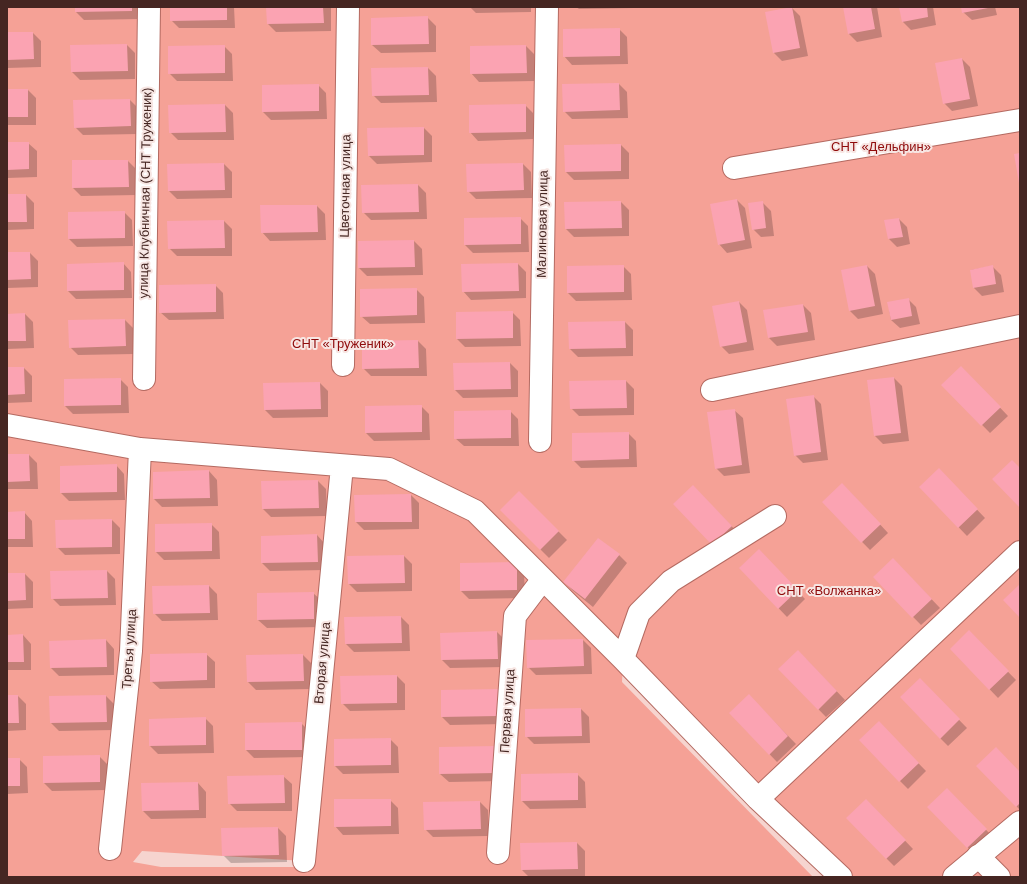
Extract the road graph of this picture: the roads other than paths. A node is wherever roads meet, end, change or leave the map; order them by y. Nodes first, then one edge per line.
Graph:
1 (149, 7) edge
2 (348, 7) edge
3 (547, 7) edge
4 (1020, 120) edge
5 (734, 168) dead end
6 (1020, 326) edge
7 (343, 365) dead end
8 (144, 379) dead end
9 (712, 390) dead end
10 (7, 425) edge
11 (540, 441) dead end
12 (140, 449) junction
13 (342, 466) junction
14 (775, 516) dead end
15 (1020, 552) edge
16 (543, 579) junction
17 (623, 659) junction
18 (758, 799) junction
19 (1020, 822) edge
20 (110, 849) dead end
21 (498, 853) dead end
22 (978, 856) junction
23 (304, 861) dead end
24 (841, 877) edge
25 (954, 877) edge
26 (999, 877) edge

1 - 8 street, улица Клубничная (СНТ Труженик)
2 - 7 street, Цветочная улица
3 - 11 street, Малиновая улица
4 - 5 street
6 - 9 street
10 - 12 street
12 - 13 street
12 - 20 street, Третья улица
13 - 16 street
13 - 23 street, Вторая улица
14 - 17 street
15 - 18 street
16 - 17 street
16 - 21 street, Первая улица
17 - 18 street
18 - 24 street
19 - 22 street
22 - 25 street
22 - 26 street

